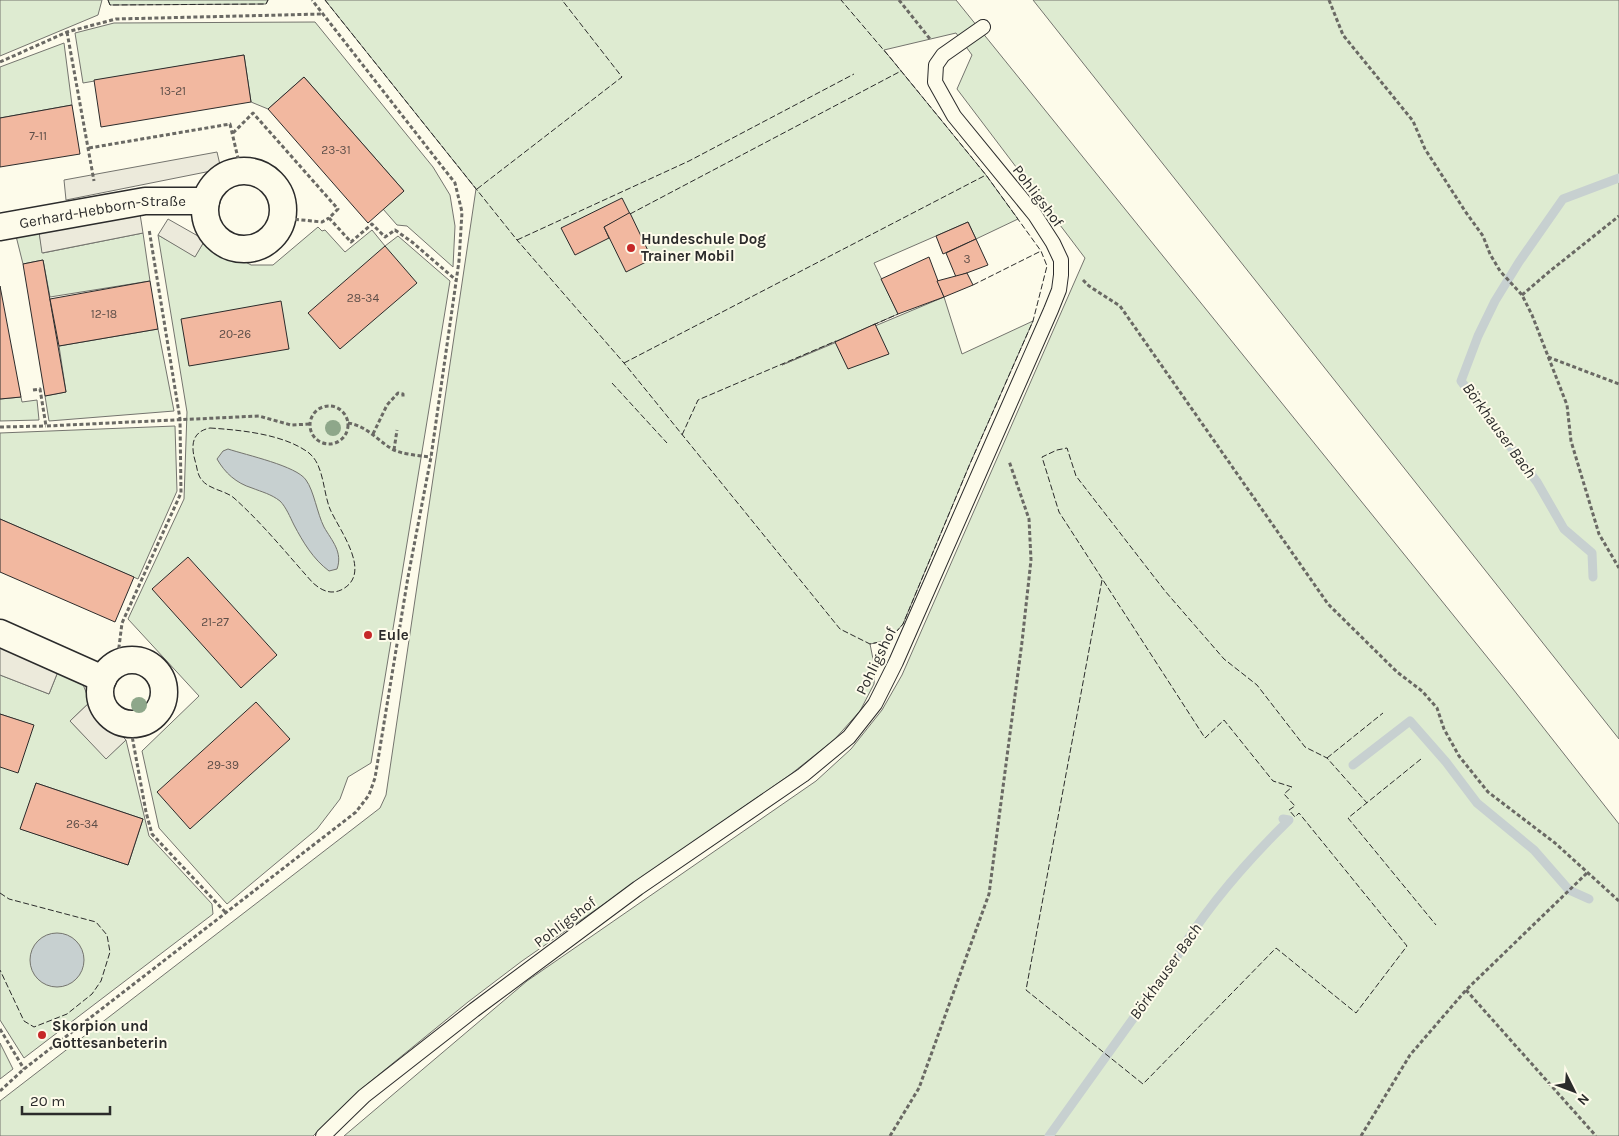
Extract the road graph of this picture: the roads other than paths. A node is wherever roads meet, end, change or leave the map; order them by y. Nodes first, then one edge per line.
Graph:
1 (983, 27) dead end
2 (206, 201) junction
3 (0, 227) edge
4 (0, 633) edge
5 (110, 671) junction
6 (323, 1136) edge

1 - 6 lane, Pohligshof
2 - 2 street, Gerhard-Hebborn-Straße
2 - 3 street, Gerhard-Hebborn-Straße
4 - 5 street
5 - 5 street

